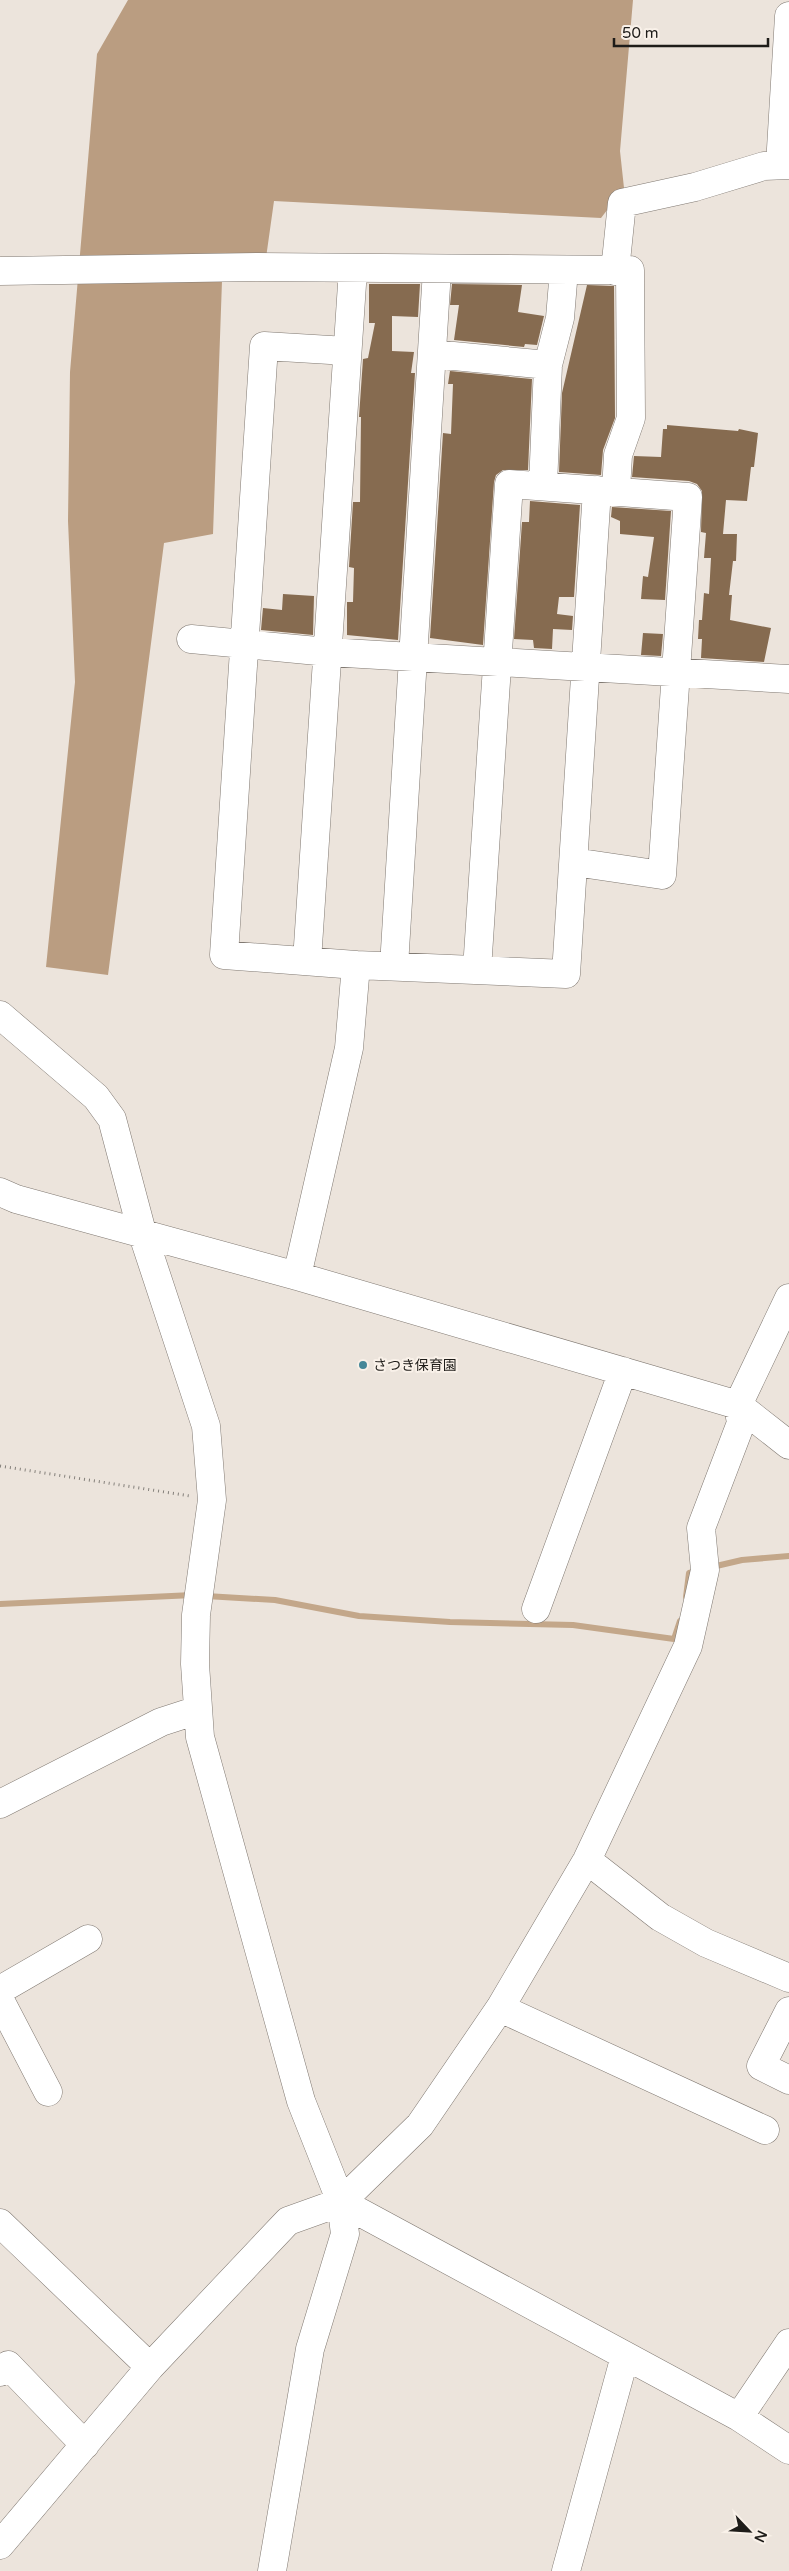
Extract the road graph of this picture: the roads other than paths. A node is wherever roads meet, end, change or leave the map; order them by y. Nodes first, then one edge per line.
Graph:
1 (789, 16) edge
2 (785, 165) edge
3 (353, 270) junction
4 (437, 270) junction
5 (564, 270) junction
6 (615, 270) junction
7 (0, 271) edge
8 (347, 351) junction
9 (432, 354) junction
10 (548, 365) junction
11 (543, 486) junction
12 (607, 491) junction
13 (191, 639) dead end
14 (245, 644) junction
15 (328, 652) junction
16 (413, 655) junction
17 (497, 661) junction
18 (586, 666) junction
19 (675, 673) junction
20 (789, 679) edge
21 (574, 862) junction
22 (307, 961) junction
23 (356, 965) junction
24 (394, 966) junction
25 (478, 970) junction
26 (0, 1015) edge
27 (1, 1197) edge
28 (142, 1232) junction
29 (297, 1276) junction
30 (789, 1298) edge
31 (623, 1371) junction
32 (738, 1405) junction
33 (789, 1445) edge
34 (536, 1609) dead end
35 (198, 1710) junction
36 (0, 1804) edge
37 (587, 1860) junction
38 (88, 1939) dead end
39 (789, 1978) edge
40 (0, 1990) edge
41 (0, 2000) edge
42 (500, 2008) junction
43 (789, 2012) edge
44 (789, 2080) edge
45 (48, 2092) dead end
46 (765, 2130) dead end
47 (341, 2202) junction
48 (0, 2223) edge
49 (789, 2343) edge
50 (626, 2356) junction
51 (150, 2367) junction
52 (0, 2372) edge
53 (739, 2418) junction
54 (85, 2445) junction
55 (789, 2450) edge
56 (0, 2545) edge
57 (272, 2571) edge
58 (566, 2571) edge

1 - 2 street
2 - 6 street
3 - 4 street
3 - 7 street
3 - 8 street
4 - 5 street
4 - 9 street
5 - 6 street
5 - 10 street
6 - 12 street
8 - 14 street
8 - 15 street
9 - 10 street
9 - 16 street
10 - 11 street
11 - 12 street
11 - 17 street
12 - 18 street
12 - 19 street
13 - 14 street
14 - 15 street
14 - 22 street
15 - 16 street
15 - 22 street
16 - 17 street
16 - 24 street
17 - 18 street
17 - 25 street
18 - 19 street
18 - 21 street
19 - 20 street
19 - 21 street
21 - 25 street
22 - 23 street
23 - 24 street
23 - 29 street
24 - 25 street
26 - 28 street
27 - 28 street
28 - 29 street
28 - 35 street
29 - 31 street
30 - 32 street
31 - 32 street
31 - 34 street
32 - 33 street
32 - 37 street
35 - 36 street
35 - 47 street
37 - 39 street
37 - 42 street
38 - 40 street
41 - 45 street
42 - 46 street
42 - 47 street
43 - 44 street
47 - 50 street
47 - 51 street
47 - 57 street
48 - 51 street
49 - 53 street
50 - 53 street
50 - 58 street
51 - 54 street
52 - 54 street
53 - 55 street
54 - 56 street

